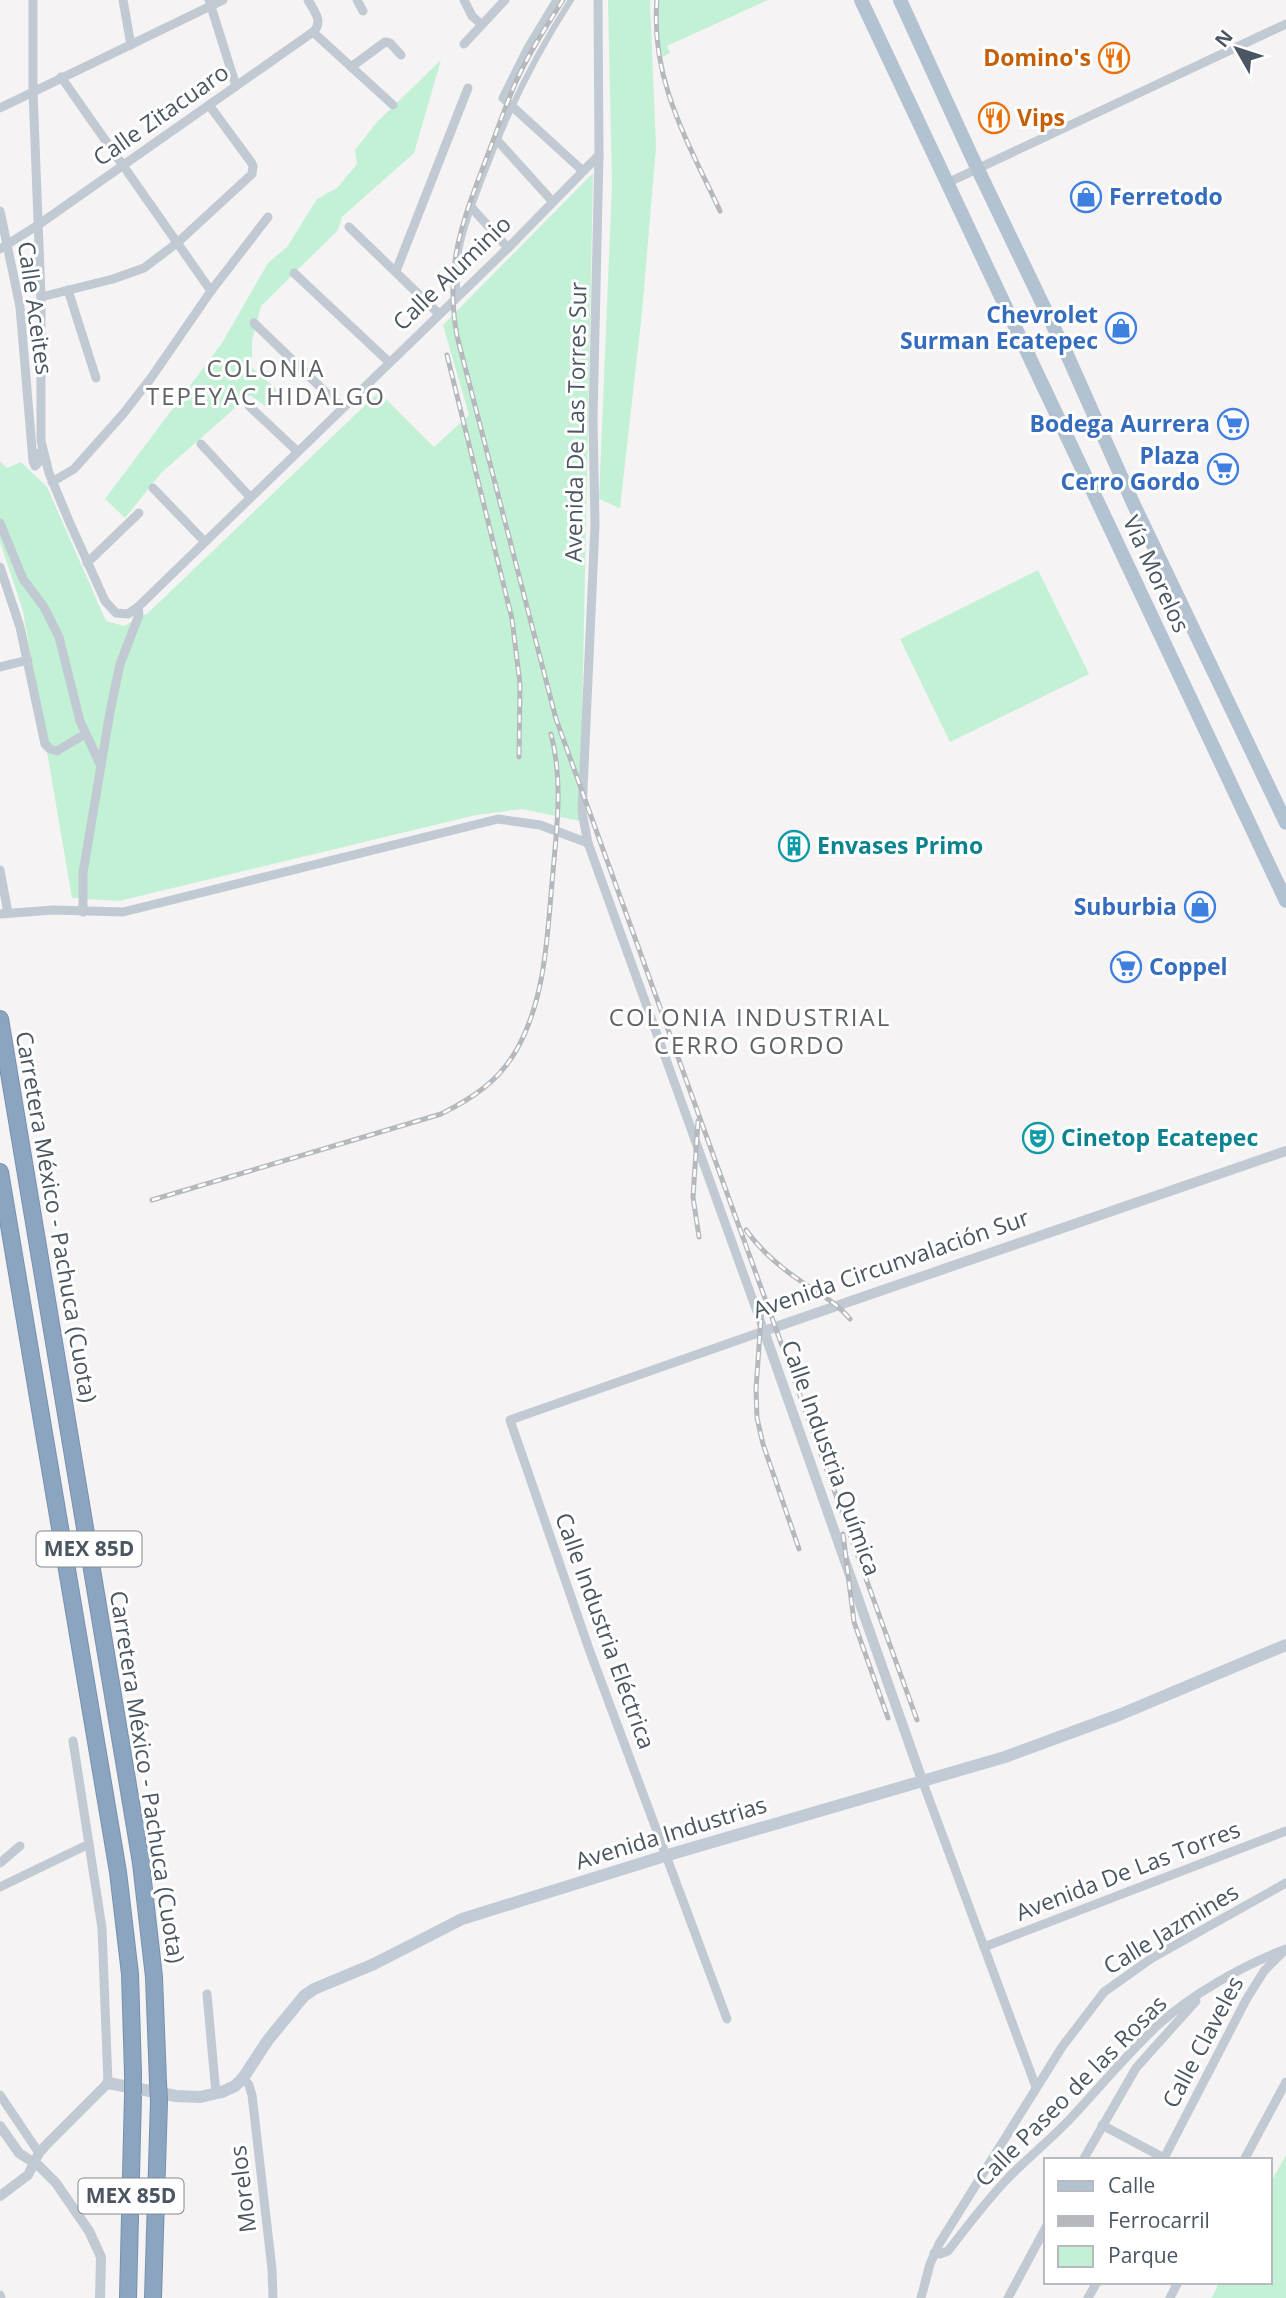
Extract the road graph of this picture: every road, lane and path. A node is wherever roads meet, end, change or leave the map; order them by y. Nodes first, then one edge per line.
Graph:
1 (33, 0) edge
2 (123, 0) edge
3 (223, 0) edge
4 (308, 0) edge
5 (357, 0) edge
6 (464, 0) edge
7 (505, 0) edge
8 (557, 0) edge
9 (571, 0) edge
10 (598, 0) edge
11 (861, 0) edge
12 (900, 0) edge
13 (210, 3) edge
14 (363, 11) dead end
15 (481, 24) junction
16 (1286, 24) edge
17 (313, 32) junction
18 (464, 44) dead end
19 (131, 45) junction
20 (401, 55) dead end
21 (351, 66) junction
22 (61, 78) junction
23 (236, 86) junction
24 (468, 89) dead end
25 (33, 91) junction
26 (209, 105) junction
27 (393, 105) dead end
28 (511, 106) junction
29 (0, 108) edge
30 (497, 140) junction
31 (599, 155) junction
32 (122, 164) junction
33 (978, 169) junction
34 (583, 171) junction
35 (947, 183) junction
36 (553, 202) junction
37 (471, 207) junction
38 (0, 211) edge
39 (268, 217) dead end
40 (38, 225) junction
41 (349, 227) dead end
42 (177, 243) junction
43 (4, 246) edge
44 (508, 247) junction
45 (396, 271) junction
46 (294, 273) dead end
47 (68, 290) junction
48 (211, 291) junction
49 (458, 295) junction
50 (41, 297) junction
51 (439, 314) junction
52 (254, 323) dead end
53 (389, 362) junction
54 (96, 378) dead end
55 (249, 407) dead end
56 (341, 407) junction
57 (41, 441) junction
58 (201, 444) dead end
59 (297, 451) junction
60 (52, 482) junction
61 (153, 488) dead end
62 (250, 497) junction
63 (139, 513) dead end
64 (0, 523) edge
65 (204, 541) junction
66 (88, 563) junction
67 (0, 568) edge
68 (138, 607) junction
69 (28, 660) junction
70 (0, 667) edge
71 (85, 734) junction
72 (100, 764) junction
73 (1286, 823) edge
74 (589, 843) junction
75 (0, 870) edge
76 (1286, 901) edge
77 (83, 912) junction
78 (4, 913) edge
79 (0, 1019) edge
80 (1286, 1151) edge
81 (0, 1172) edge
82 (764, 1331) junction
83 (510, 1420) joint
84 (1286, 1646) edge
85 (73, 1741) dead end
86 (922, 1780) junction
87 (1286, 1831) edge
88 (89, 1844) junction
89 (20, 1846) dead end
90 (668, 1855) junction
91 (0, 1863) edge
92 (1286, 1883) edge
93 (0, 1887) edge
94 (984, 1947) junction
95 (1286, 1949) edge
96 (207, 1994) dead end
97 (1201, 1994) junction
98 (727, 2019) dead end
99 (243, 2078) junction
100 (108, 2082) junction
101 (1286, 2082) edge
102 (1037, 2087) junction
103 (216, 2094) junction
104 (0, 2095) edge
105 (1102, 2125) junction
106 (0, 2126) edge
107 (36, 2158) junction
108 (1084, 2158) edge
109 (1161, 2158) edge
110 (1164, 2158) edge
111 (1245, 2158) edge
112 (0, 2196) edge
113 (1044, 2231) edge
114 (934, 2253) junction
115 (100, 2298) edge
116 (128, 2298) edge
117 (153, 2298) edge
118 (273, 2298) edge
119 (921, 2298) edge
120 (1008, 2298) edge

1 - 25 street
2 - 19 street
3 - 13 street
4 - 17 street
5 - 14 street
6 - 15 street
7 - 15 street
8 - 28 street
9 - 28 street
10 - 31 street, Avenida De Las Torres Sur
11 - 35 main road, Vía Morelos
12 - 33 main road, Vía Morelos
13 - 19 street
13 - 23 street
15 - 18 street
16 - 33 street
17 - 21 street
17 - 23 street, Calle Zitacuaro
19 - 22 street
20 - 21 street
21 - 27 street
22 - 25 street
22 - 32 street
23 - 26 street, Calle Zitacuaro
24 - 45 street
25 - 29 street
25 - 40 street
26 - 32 street, Calle Zitacuaro
26 - 42 street
28 - 30 street
28 - 34 street
30 - 36 street
30 - 37 street
31 - 34 street, Calle Aluminio
31 - 74 street, Avenida De Las Torres Sur
32 - 40 street, Calle Zitacuaro
32 - 42 street
33 - 35 street
33 - 73 main road, Vía Morelos
34 - 36 street, Calle Aluminio
35 - 76 main road, Vía Morelos
36 - 44 street, Calle Aluminio
37 - 44 street
37 - 49 street
38 - 43 street, Calle Aceites
39 - 48 street
40 - 43 street, Calle Zitacuaro
40 - 50 street
41 - 45 street
42 - 47 street
42 - 48 street
43 - 57 street, Calle Aceites
44 - 49 street, Calle Aluminio
45 - 51 street
46 - 53 street
47 - 50 street
47 - 54 street
48 - 60 street
49 - 51 street, Calle Aluminio
50 - 57 street
51 - 53 street, Calle Aluminio
52 - 56 street
53 - 56 street, Calle Aluminio
55 - 59 street
56 - 59 street, Calle Aluminio
57 - 60 street
58 - 62 street
59 - 62 street, Calle Aluminio
60 - 66 street
61 - 65 street
62 - 65 street, Calle Aluminio
63 - 66 street
64 - 71 street
65 - 68 street, Calle Aluminio
66 - 68 street, Calle Aluminio
67 - 69 street
68 - 72 street
69 - 70 street
69 - 71 street
71 - 72 street
72 - 77 street
74 - 77 street
74 - 82 street, Calle Industria Química
75 - 78 street
77 - 78 street
79 - 117 highway, Carretera México - Pachuca (Cuota) / MEX 85D, bridge
80 - 82 street, Avenida Circunvalación Sur
81 - 116 highway, Carretera México - Pachuca (Cuota) / MEX 85D, bridge
82 - 83 street, Avenida Circunvalación Sur
82 - 86 street, Calle Industria Química
83 - 90 street, Calle Industria Eléctrica
84 - 86 main road, Avenida Industrias
85 - 88 street
86 - 90 main road, Avenida Industrias
86 - 94 street, Calle Industria Química
87 - 94 street, Avenida De Las Torres
88 - 93 street
88 - 100 street
89 - 91 street
90 - 98 street, Calle Industria Eléctrica
90 - 99 main road, Avenida Industrias
92 - 102 street, Calle Jazmines
94 - 102 street, Calle Industria Química
95 - 97 street, Calle Paseo de las Rosas
95 - 110 street, Calle Claveles
96 - 103 street
97 - 105 street
97 - 114 street, Calle Paseo de las Rosas
99 - 103 main road, Avenida Industrias
99 - 118 street, Morelos
100 - 103 main road, Avenida Industrias
100 - 107 street
101 - 111 street
102 - 114 street, Calle Jazmines
104 - 107 street
105 - 108 street
105 - 109 street
106 - 107 street
107 - 112 street
107 - 115 street
113 - 120 street
114 - 119 street, Calle Jazmines

